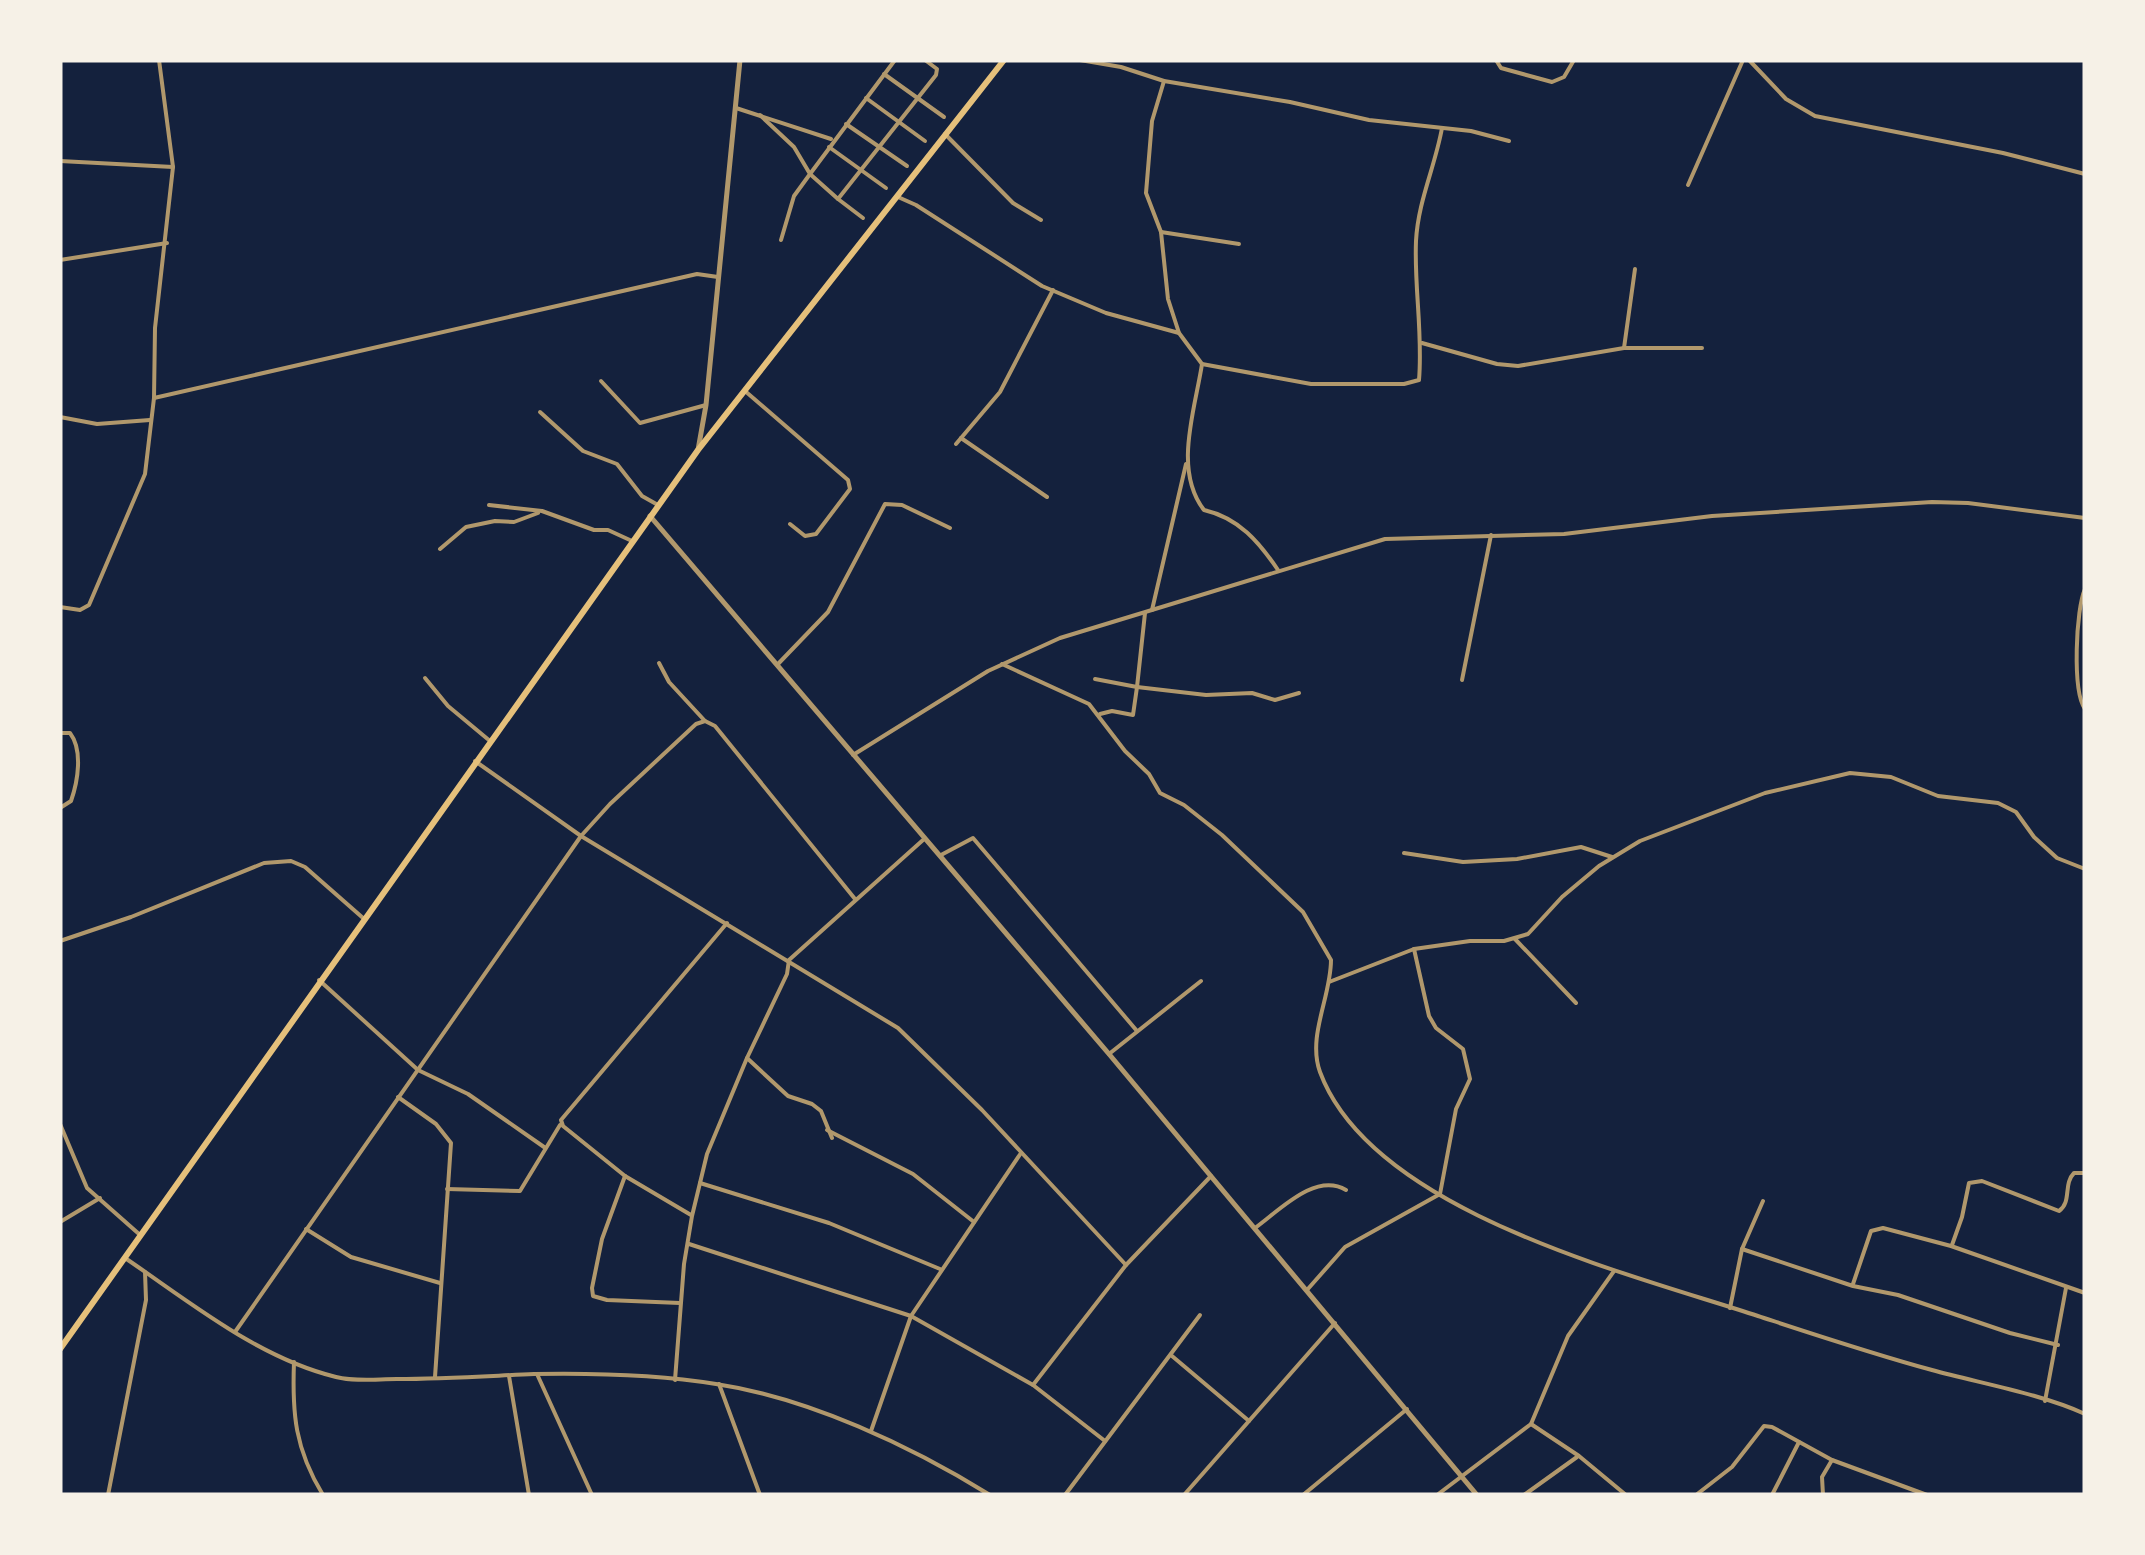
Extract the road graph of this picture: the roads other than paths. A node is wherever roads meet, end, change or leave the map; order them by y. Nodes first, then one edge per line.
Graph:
1 (159, 60) edge
2 (740, 60) edge
3 (895, 60) edge
4 (926, 60) edge
5 (1004, 60) edge
6 (1080, 60) edge
7 (1496, 60) edge
8 (1574, 60) edge
9 (1746, 60) edge
10 (884, 74) junction
11 (1164, 81) junction
12 (866, 98) junction
13 (918, 98) junction
14 (736, 108) junction
15 (760, 115) junction
16 (944, 117) dead end
17 (898, 122) junction
18 (846, 124) junction
19 (1442, 128) junction
20 (945, 134) junction
21 (833, 140) junction
22 (925, 141) dead end
23 (1509, 141) dead end
24 (880, 146) junction
25 (828, 147) junction
26 (60, 161) edge
27 (173, 166) junction
28 (907, 166) dead end
29 (861, 169) junction
30 (810, 174) junction
31 (2085, 174) edge
32 (1688, 185) dead end
33 (886, 188) dead end
34 (896, 196) junction
35 (838, 199) junction
36 (863, 218) dead end
37 (1041, 220) dead end
38 (1161, 232) junction
39 (781, 240) dead end
40 (166, 243) junction
41 (1239, 244) dead end
42 (60, 260) edge
43 (1635, 269) dead end
44 (718, 277) junction
45 (1053, 290) junction
46 (1179, 334) junction
47 (1422, 343) junction
48 (1624, 348) junction
49 (1702, 348) dead end
50 (1202, 364) junction
51 (601, 381) dead end
52 (745, 391) junction
53 (154, 398) junction
54 (706, 404) junction
55 (540, 412) dead end
56 (60, 417) edge
57 (150, 420) junction
58 (961, 438) junction
59 (956, 444) dead end
60 (698, 450) junction
61 (1187, 459) junction
62 (1047, 496) dead end
63 (489, 504) dead end
64 (658, 505) junction
65 (542, 511) junction
66 (650, 516) junction
67 (2085, 518) edge
68 (790, 524) dead end
69 (950, 528) dead end
70 (1491, 534) junction
71 (632, 541) junction
72 (440, 549) dead end
73 (1278, 570) junction
74 (2085, 588) edge
75 (60, 608) edge
76 (1152, 610) junction
77 (1145, 613) junction
78 (658, 663) dead end
79 (1002, 664) junction
80 (776, 665) junction
81 (425, 678) dead end
82 (1095, 679) dead end
83 (1462, 680) dead end
84 (1137, 686) junction
85 (1299, 692) dead end
86 (2085, 709) edge
87 (1098, 715) junction
88 (704, 721) junction
89 (60, 733) edge
90 (490, 740) junction
91 (852, 755) junction
92 (475, 761) junction
93 (60, 808) edge
94 (581, 836) junction
95 (924, 840) junction
96 (1404, 853) dead end
97 (940, 855) junction
98 (1612, 857) junction
99 (2085, 869) edge
100 (855, 899) junction
101 (363, 918) junction
102 (727, 924) junction
103 (1515, 939) junction
104 (60, 941) edge
105 (1414, 949) junction
106 (789, 960) junction
107 (320, 980) junction
108 (1201, 981) dead end
109 (1329, 982) junction
110 (1576, 1003) dead end
111 (1137, 1031) junction
112 (1108, 1054) junction
113 (747, 1058) junction
114 (418, 1070) junction
115 (398, 1097) junction
116 (561, 1122) junction
117 (60, 1124) edge
118 (828, 1130) junction
119 (832, 1138) dead end
120 (544, 1147) junction
121 (1020, 1153) junction
122 (2085, 1173) edge
123 (624, 1176) junction
124 (1211, 1176) junction
125 (700, 1183) junction
126 (447, 1189) junction
127 (1346, 1190) dead end
128 (1440, 1194) junction
129 (100, 1198) junction
130 (1763, 1201) dead end
131 (692, 1216) junction
132 (60, 1222) edge
133 (974, 1222) junction
134 (1255, 1228) junction
135 (306, 1230) junction
136 (140, 1236) junction
137 (688, 1244) junction
138 (1951, 1246) junction
139 (1742, 1249) junction
140 (125, 1258) junction
141 (1126, 1264) junction
142 (942, 1270) junction
143 (1614, 1271) junction
144 (146, 1272) junction
145 (440, 1283) junction
146 (1853, 1286) junction
147 (2066, 1288) junction
148 (1307, 1290) junction
149 (2085, 1293) edge
150 (680, 1303) junction
151 (1730, 1308) junction
152 (1200, 1315) dead end
153 (911, 1316) junction
154 (1335, 1323) junction
155 (235, 1332) junction
156 (2058, 1345) junction
157 (60, 1349) edge
158 (1171, 1355) junction
159 (294, 1362) junction
160 (538, 1374) junction
161 (509, 1376) junction
162 (435, 1379) junction
163 (675, 1380) junction
164 (718, 1384) junction
165 (1033, 1385) junction
166 (2045, 1401) junction
167 (1407, 1409) junction
168 (2085, 1414) edge
169 (1249, 1421) junction
170 (1531, 1424) junction
171 (870, 1431) junction
172 (1106, 1441) junction
173 (1799, 1442) junction
174 (1579, 1456) junction
175 (1832, 1460) junction
176 (1461, 1474) junction
177 (108, 1495) edge
178 (322, 1495) edge
179 (529, 1495) edge
180 (592, 1495) edge
181 (760, 1495) edge
182 (990, 1495) edge
183 (1065, 1495) edge
184 (1184, 1495) edge
185 (1303, 1495) edge
186 (1438, 1495) edge
187 (1477, 1495) edge
188 (1524, 1495) edge
189 (1626, 1495) edge
190 (1696, 1495) edge
191 (1772, 1495) edge
192 (1822, 1495) edge
193 (1927, 1495) edge

1 - 27 street
2 - 14 street
3 - 10 street
4 - 13 street
5 - 20 main road
6 - 11 street
7 - 8 street
9 - 31 street
9 - 32 street
10 - 12 street
10 - 13 street
11 - 19 street
11 - 38 street
12 - 17 street
12 - 18 street
13 - 16 street
13 - 17 street
14 - 15 street
14 - 44 street
15 - 21 street
15 - 30 street
17 - 22 street
17 - 24 street
18 - 21 street
18 - 24 street
19 - 23 street
19 - 47 street
20 - 34 main road
20 - 37 street
21 - 25 street
24 - 28 street
24 - 29 street
25 - 29 street
25 - 30 street
26 - 27 street
27 - 40 street
29 - 33 street
29 - 35 street
30 - 35 street
30 - 39 street
34 - 45 street
34 - 52 main road
35 - 36 street
38 - 41 street
38 - 46 street
40 - 42 street
40 - 53 street
43 - 48 street
44 - 53 street
44 - 54 street
45 - 46 street
45 - 58 street
46 - 50 street
47 - 48 street
47 - 50 street
48 - 49 street
50 - 61 street
51 - 54 street
52 - 60 main road
52 - 68 street
53 - 57 street
54 - 60 street
55 - 64 street
56 - 57 street
57 - 75 street
58 - 59 street
58 - 62 street
60 - 64 main road
61 - 73 street
61 - 76 street
63 - 65 street
64 - 66 main road
65 - 71 street
65 - 72 street
66 - 71 main road
66 - 80 street
67 - 70 street
69 - 80 street
70 - 73 street
70 - 83 street
71 - 90 main road
73 - 76 street
74 - 86 street
76 - 77 street
77 - 79 street
77 - 84 street
78 - 88 street
79 - 87 street
79 - 91 street
80 - 91 street
81 - 90 street
82 - 84 street
84 - 85 street
84 - 87 street
87 - 109 street
88 - 94 street
88 - 100 street
89 - 93 street
90 - 92 main road
91 - 95 street
92 - 94 street
92 - 101 main road
94 - 102 street
94 - 114 street
95 - 97 street
95 - 100 street
96 - 98 street
97 - 111 street
97 - 112 street
98 - 99 street
98 - 103 street
100 - 106 street
101 - 104 street
101 - 107 main road
102 - 106 street
102 - 116 street
103 - 105 street
103 - 110 street
105 - 109 street
105 - 128 street
106 - 113 street
106 - 121 street
107 - 114 street
107 - 136 main road
108 - 111 street
109 - 128 street
111 - 112 street
112 - 124 street
113 - 118 street
113 - 125 street
114 - 115 street
114 - 120 street
115 - 126 street
115 - 135 street
116 - 120 street
116 - 123 street
117 - 129 street
118 - 119 street
118 - 133 street
120 - 126 street
121 - 133 street
121 - 141 street
122 - 138 street
123 - 131 street
123 - 150 street
124 - 134 street
124 - 141 street
125 - 131 street
125 - 142 street
126 - 145 street
127 - 134 street
128 - 143 street
128 - 148 street
129 - 132 street
129 - 136 street
130 - 139 street
131 - 137 street
133 - 142 street
134 - 148 street
135 - 145 street
135 - 155 street
136 - 140 main road
137 - 150 street
137 - 153 street
138 - 146 street
138 - 147 street
139 - 146 street
139 - 151 street
140 - 144 street
140 - 157 main road
141 - 165 street
142 - 153 street
143 - 151 street
143 - 170 street
144 - 155 street
144 - 177 street
145 - 162 street
146 - 156 street
147 - 149 street
147 - 156 street
148 - 154 street
150 - 163 street
151 - 166 street
152 - 158 street
153 - 165 street
153 - 171 street
154 - 167 street
154 - 169 street
155 - 159 street
156 - 166 street
158 - 169 street
158 - 172 street
159 - 162 street
159 - 178 street
160 - 161 street
160 - 163 street
160 - 180 street
161 - 162 street
161 - 179 street
163 - 164 street
164 - 171 street
164 - 181 street
165 - 172 street
166 - 168 street
167 - 176 street
167 - 185 street
169 - 184 street
170 - 174 street
170 - 176 street
171 - 182 street
172 - 183 street
173 - 175 street
173 - 190 street
173 - 191 street
174 - 188 street
174 - 189 street
175 - 192 street
175 - 193 street
176 - 186 street
176 - 187 street

